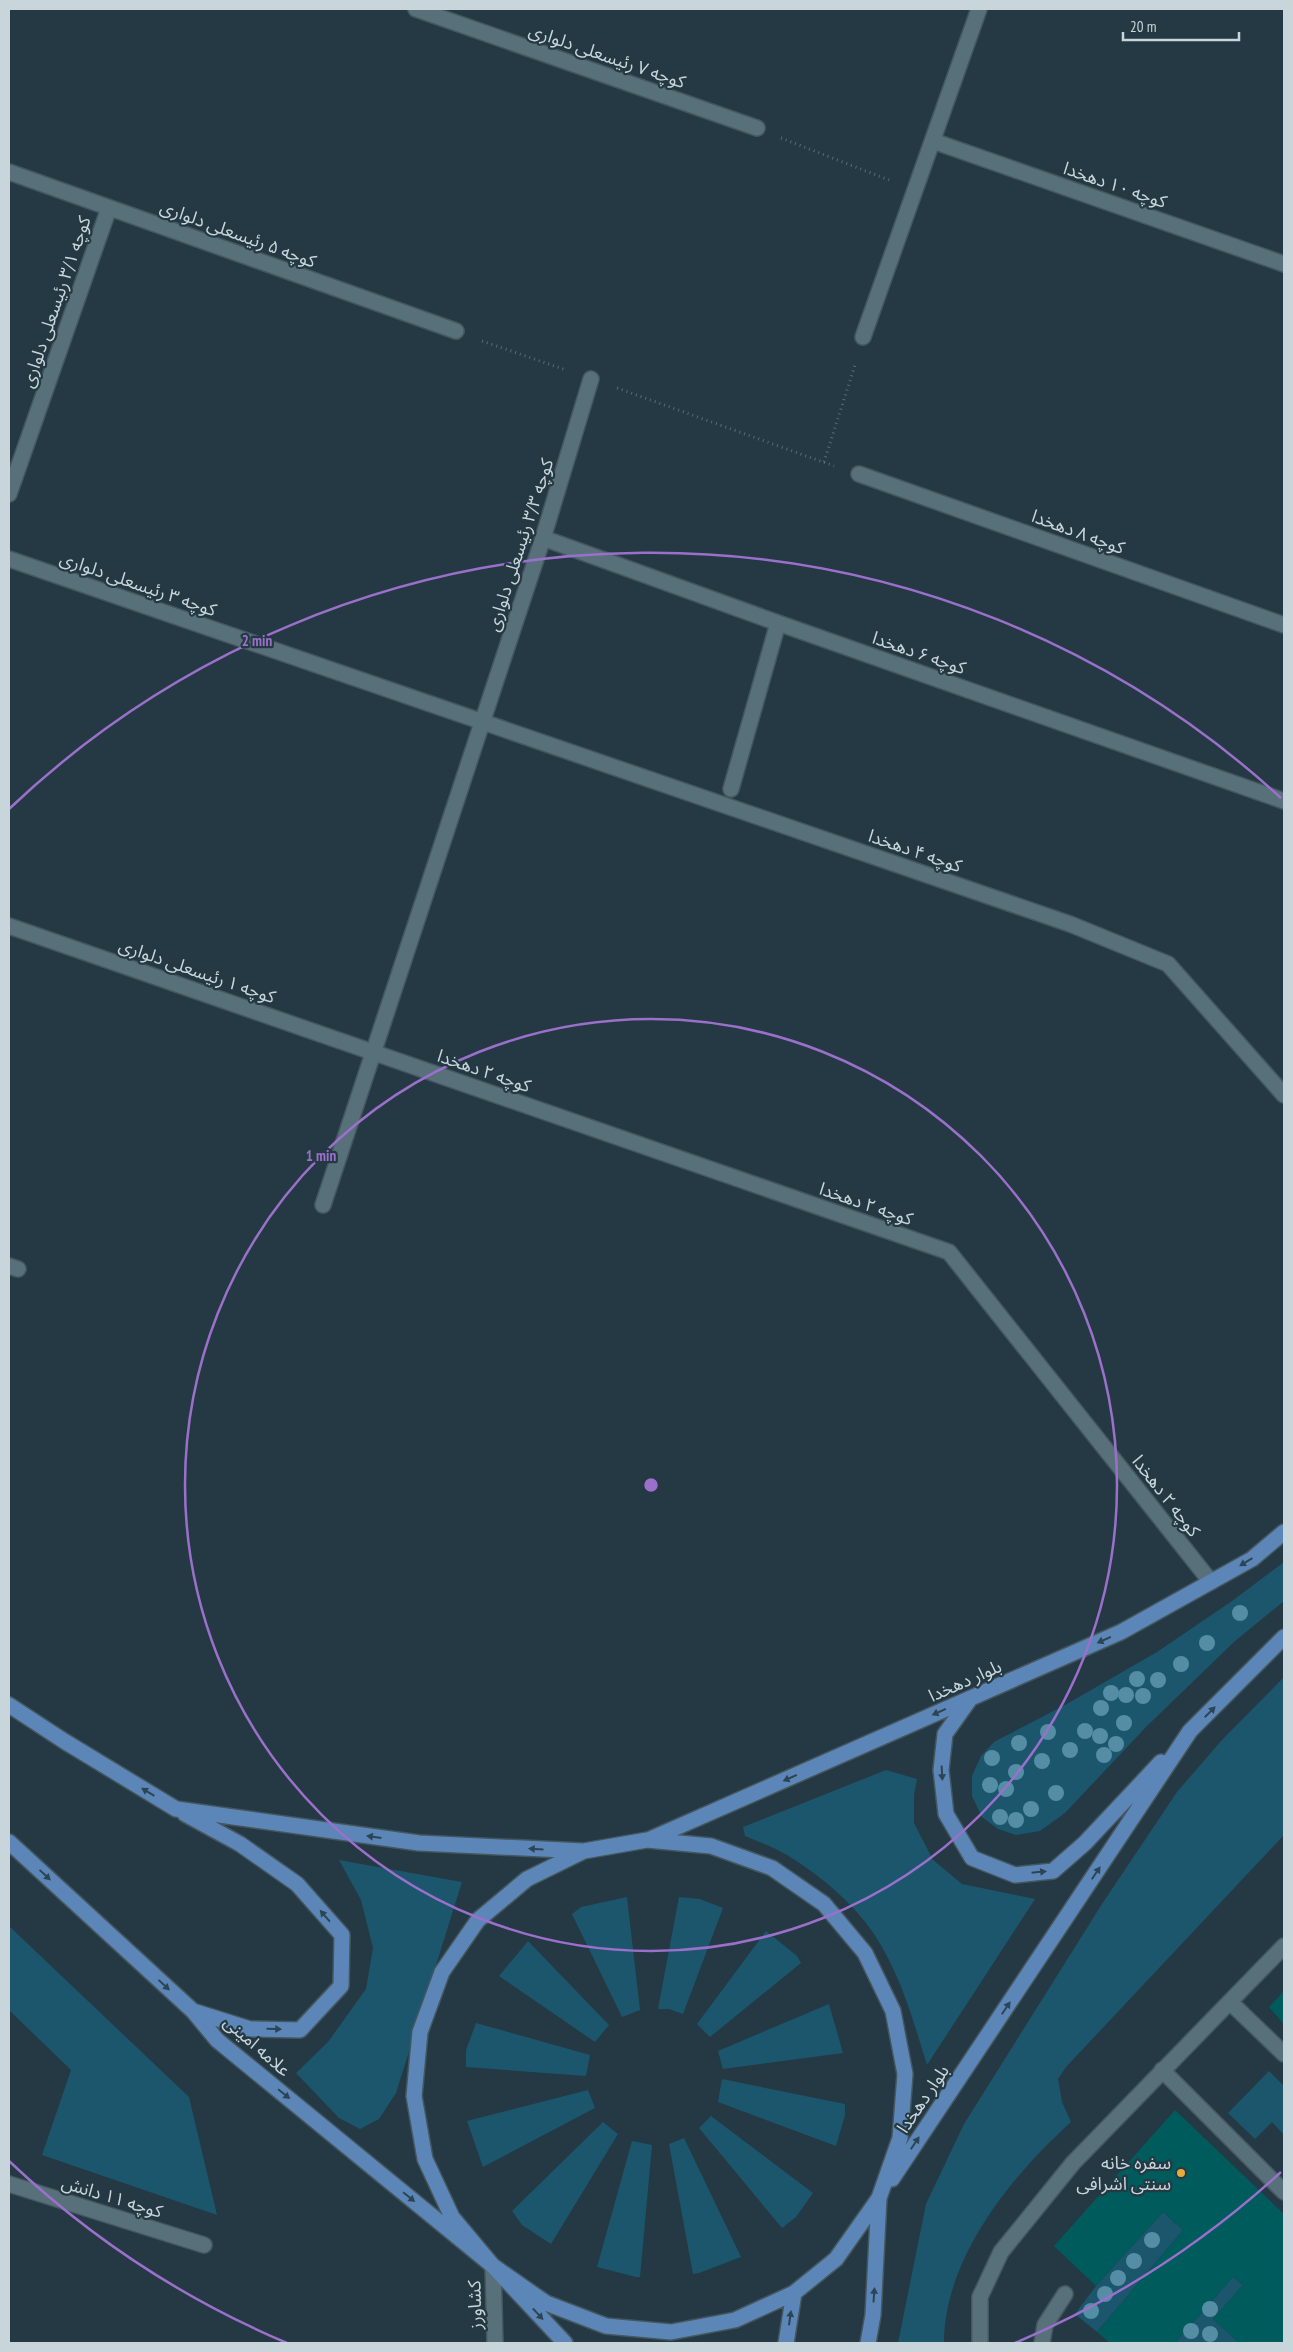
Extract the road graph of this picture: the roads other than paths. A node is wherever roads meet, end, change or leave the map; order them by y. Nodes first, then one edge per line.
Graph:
1 (416, 9) edge
2 (979, 9) edge
3 (756, 128) road end
4 (933, 141) junction
5 (9, 172) edge
6 (109, 208) junction
7 (1284, 264) edge
8 (456, 331) road end
9 (863, 337) road end
10 (591, 379) road end
11 (859, 474) road end
12 (9, 494) edge
13 (543, 538) junction
14 (9, 560) edge
15 (778, 623) junction
16 (1284, 625) edge
17 (482, 722) junction
18 (730, 789) dead end
19 (1284, 801) edge
20 (9, 926) edge
21 (374, 1052) junction
22 (1284, 1095) edge
23 (324, 1205) dead end
24 (1284, 1532) edge
25 (1211, 1582) junction
26 (1284, 1637) edge
27 (971, 1698) junction
28 (9, 1705) edge
29 (1190, 1731) junction
30 (176, 1809) junction
31 (647, 1840) junction
32 (9, 1842) edge
33 (584, 1852) junction
34 (1284, 1946) edge
35 (1230, 2002) junction
36 (193, 2011) junction
37 (1284, 2054) edge
38 (1162, 2070) junction
39 (9, 2184) edge
40 (1284, 2192) edge
41 (878, 2198) junction
42 (204, 2245) dead end
43 (493, 2266) junction
44 (794, 2293) junction
45 (1065, 2294) dead end
46 (495, 2343) edge
47 (565, 2343) edge
48 (786, 2343) edge
49 (868, 2343) edge
50 (980, 2343) edge
51 (1042, 2343) edge

1 - 3 street, کوچه ۷ رئیسعلی دلواری
2 - 4 street
4 - 7 street, کوچه ۱۰ دهخدا
4 - 9 street
5 - 6 street, کوچه ۵ رئیسعلی دلواری
6 - 8 street, کوچه ۵ رئیسعلی دلواری
6 - 12 street, کوچه ۳/۱ رئیسعلی دلواری
10 - 13 street, کوچه ۳/۳ رئیسعلی دلواری
11 - 16 street, کوچه ۸ دهخدا
13 - 15 street, کوچه ۶ دهخدا
13 - 17 street, کوچه ۳/۳ رئیسعلی دلواری
14 - 17 street, کوچه ۳ رئیسعلی دلواری
15 - 18 street
15 - 19 street, کوچه ۶ دهخدا
17 - 21 street, کوچه ۳/۳ رئیسعلی دلواری
17 - 22 street, کوچه ۴ دهخدا
20 - 21 street, کوچه ۱ رئیسعلی دلواری
21 - 23 street, کوچه ۳/۳ رئیسعلی دلواری
21 - 25 street, کوچه ۲ دهخدا
24 -> 25 main road, بلوار دهخدا
25 -> 27 main road, بلوار دهخدا
29 -> 26 main road, بلوار دهخدا
27 -> 29 main road
27 -> 31 main road, بلوار دهخدا
30 -> 28 main road
41 -> 29 main road, بلوار دهخدا
33 -> 30 main road
36 -> 30 main road
31 - 33 main road
31 - 41 main road
32 -> 36 main road, علامه امینی
33 - 43 main road
34 - 35 street
35 - 37 street
35 - 38 street
36 -> 43 main road, علامه امینی
38 - 40 street
38 - 50 street
39 - 42 street, کوچه ۱۱ دانش
41 - 44 main road
49 -> 41 main road
43 - 44 main road
43 - 46 street, کشاورز
43 -> 47 main road
48 -> 44 main road
45 - 51 street

